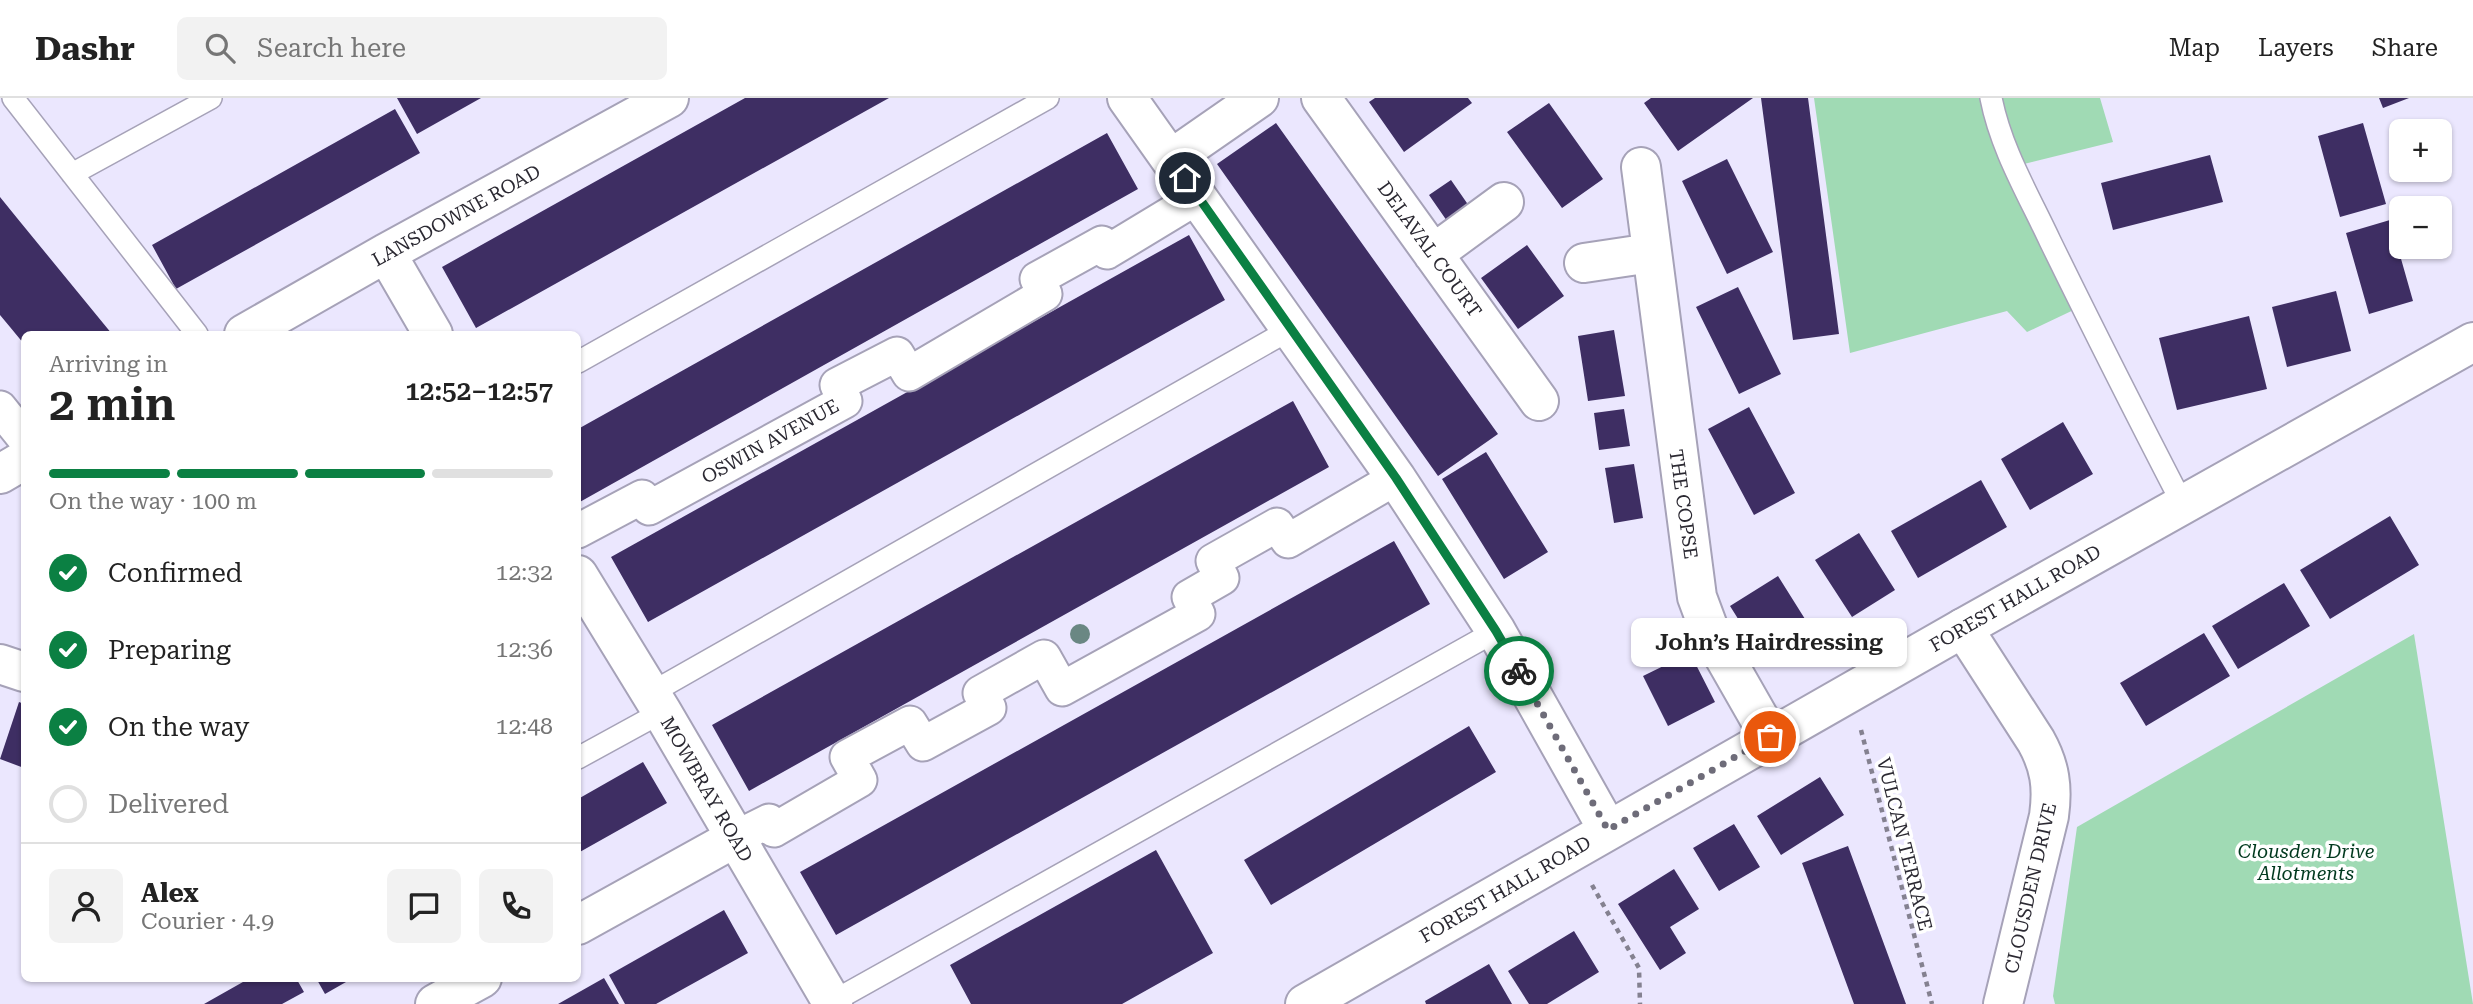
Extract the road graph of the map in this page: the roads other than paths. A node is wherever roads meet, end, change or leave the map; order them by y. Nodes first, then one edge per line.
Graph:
1 (13, 98) edge
2 (211, 98) edge
3 (669, 98) edge
4 (1048, 98) edge
5 (1127, 98) edge
6 (1259, 98) edge
7 (1321, 98) edge
8 (1991, 98) edge
9 (1171, 159) junction
10 (1641, 167) dead end
11 (72, 174) junction
12 (1199, 197) junction
13 (1504, 202) dead end
14 (386, 253) junction
15 (1651, 253) junction
16 (1433, 254) junction
17 (1584, 263) dead end
18 (1290, 329) junction
19 (195, 331) edge
20 (249, 331) edge
21 (431, 331) edge
22 (2473, 342) edge
23 (581, 360) edge
24 (1539, 401) dead end
25 (0, 408) edge
26 (21, 434) edge
27 (21, 462) edge
28 (0, 474) edge
29 (1396, 478) junction
30 (2182, 503) junction
31 (581, 529) edge
32 (581, 580) edge
33 (1963, 628) junction
34 (1496, 631) junction
35 (0, 664) edge
36 (21, 670) edge
37 (657, 702) junction
38 (1770, 737) junction
39 (581, 756) edge
40 (1608, 830) junction
41 (735, 838) junction
42 (581, 923) edge
43 (475, 982) edge
44 (832, 1003) edge
45 (435, 1004) edge
46 (1305, 1004) edge
47 (2003, 1004) edge

1 - 11 lane
2 - 11 lane
3 - 14 street, LANSDOWNE ROAD
4 - 23 lane
5 - 9 street
6 - 9 street
7 - 16 street, DELAVAL COURT
8 - 30 lane
9 - 12 street
10 - 15 street, THE COPSE
11 - 19 lane
12 - 18 street
12 - 31 street, OSWIN AVENUE
13 - 16 street
14 - 20 street, LANSDOWNE ROAD
14 - 21 street
15 - 17 street
15 - 38 street, THE COPSE
16 - 24 street, DELAVAL COURT
18 - 29 street
18 - 37 lane
22 - 30 street, FOREST HALL ROAD
25 - 26 street
27 - 28 street
29 - 34 street
29 - 41 street
30 - 33 street, FOREST HALL ROAD
32 - 37 street, MOWBRAY ROAD
33 - 38 street, FOREST HALL ROAD
33 - 47 street, CLOUSDEN DRIVE
34 - 40 street
34 - 44 lane
35 - 36 street
37 - 39 lane
37 - 41 street, MOWBRAY ROAD
38 - 40 street, FOREST HALL ROAD
40 - 46 street, FOREST HALL ROAD
41 - 42 street
41 - 44 street, MOWBRAY ROAD
43 - 45 street

